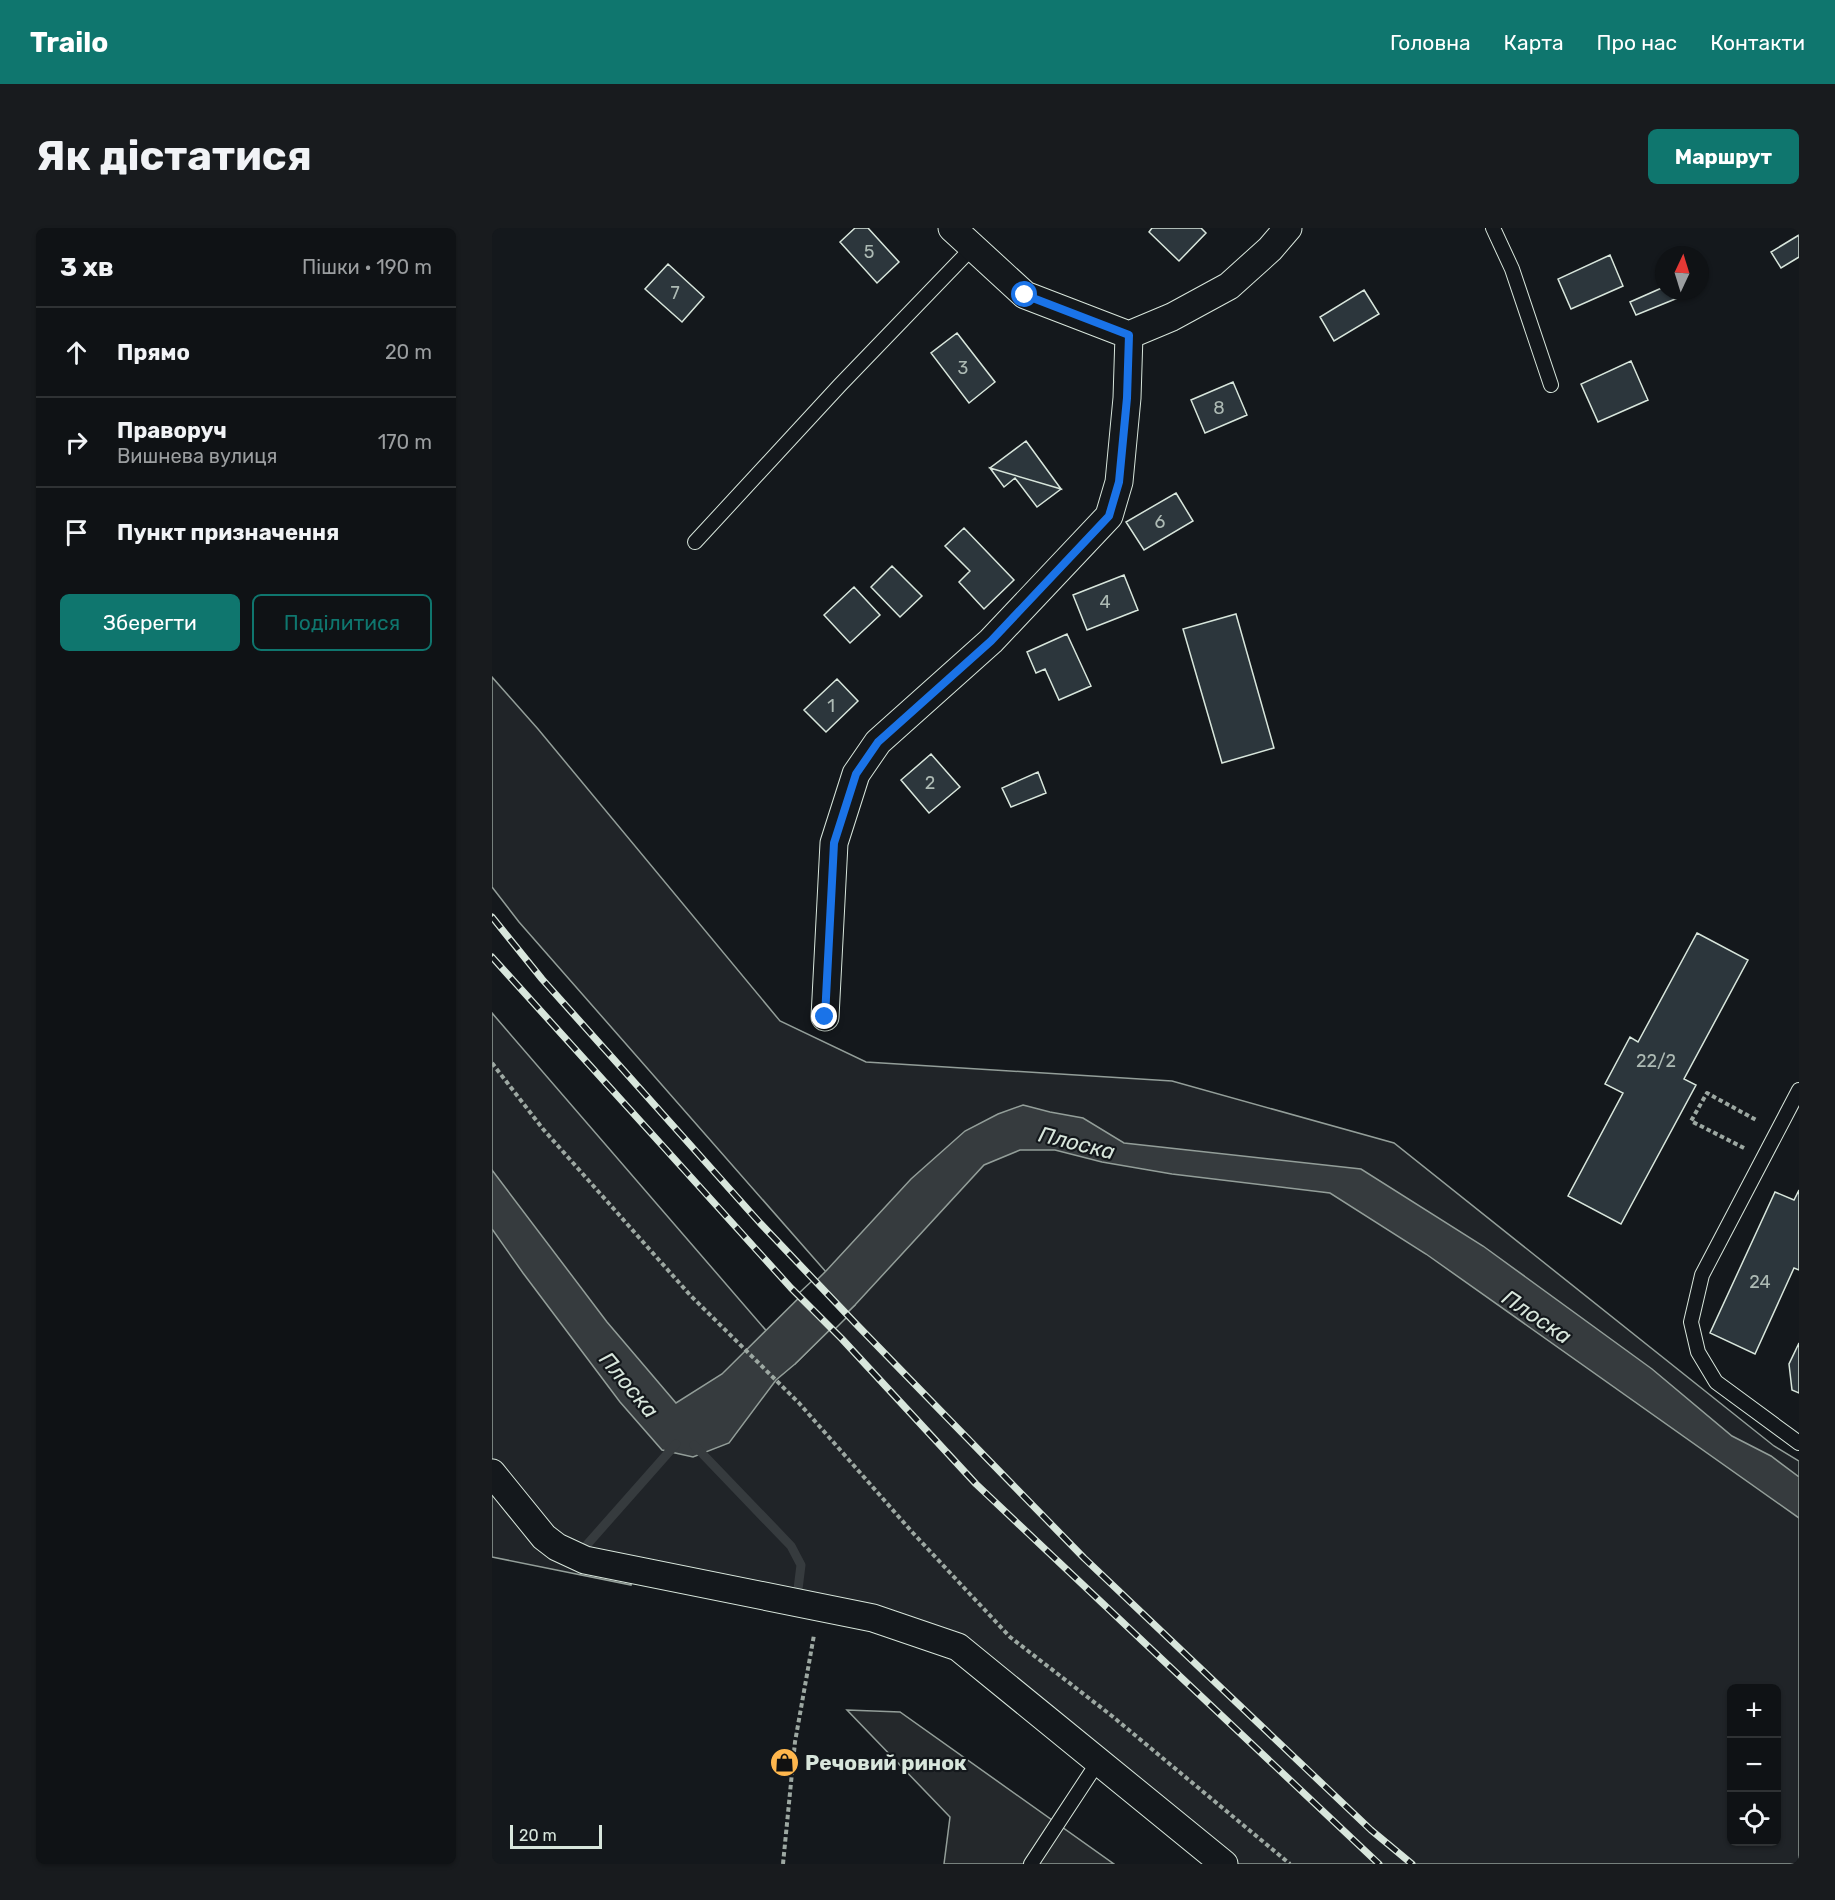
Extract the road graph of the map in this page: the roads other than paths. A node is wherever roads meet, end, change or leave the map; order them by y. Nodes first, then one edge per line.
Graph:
1 (952, 228) edge
2 (1288, 228) edge
3 (1493, 228) edge
4 (973, 247) junction
5 (1129, 335) junction
6 (1551, 385) dead end
7 (695, 542) dead end
8 (825, 1017) dead end
9 (1799, 1090) edge
10 (1799, 1443) edge
11 (492, 1473) edge
12 (1098, 1762) junction
13 (1031, 1864) edge
14 (1224, 1864) edge

1 - 4 street
2 - 5 street
3 - 6 lane
4 - 5 street
4 - 7 lane
5 - 8 street
9 - 10 lane
11 - 12 street
12 - 13 lane
12 - 14 street

